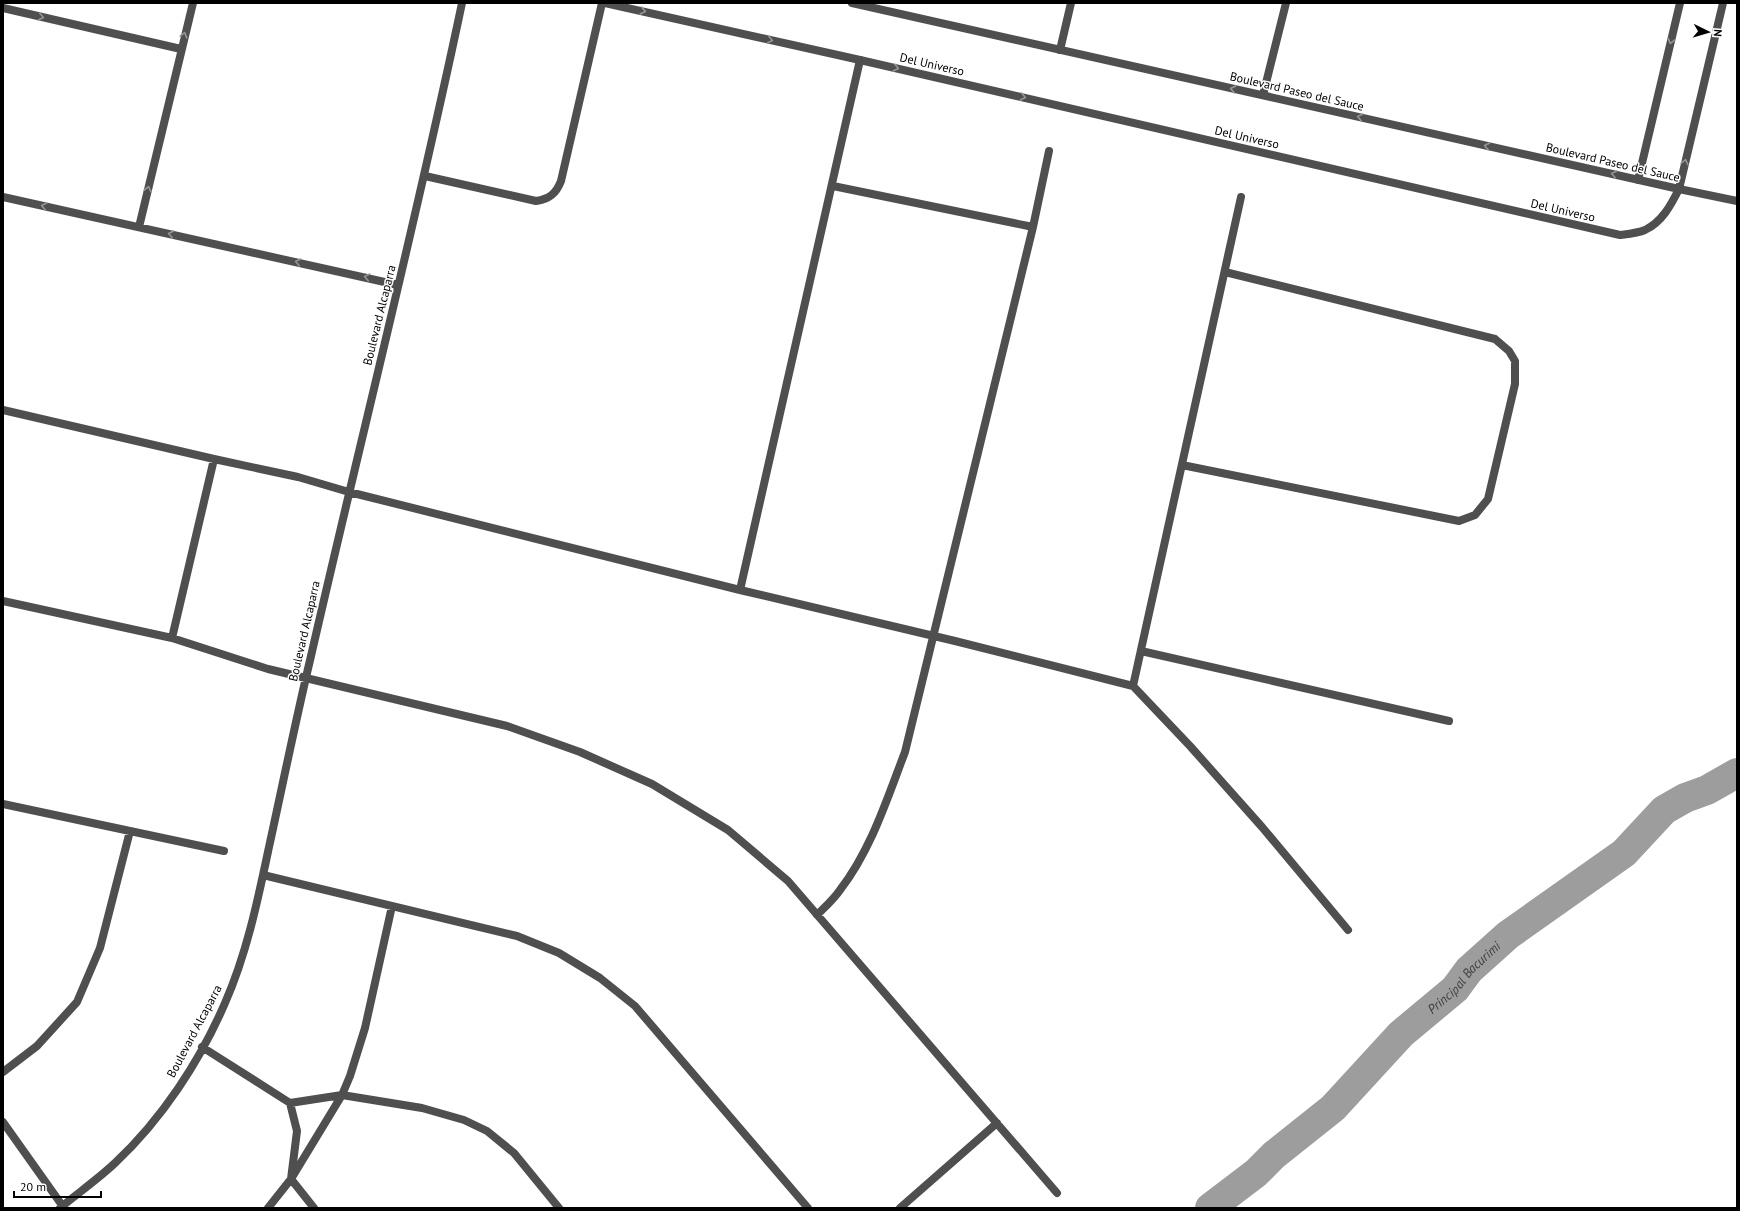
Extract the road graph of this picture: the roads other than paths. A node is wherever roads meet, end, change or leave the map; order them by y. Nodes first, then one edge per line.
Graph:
1 (193, 3) edge
2 (462, 3) edge
3 (603, 3) edge
4 (852, 3) edge
5 (1072, 3) edge
6 (1286, 3) edge
7 (1680, 3) edge
8 (1723, 3) edge
9 (869, 5) edge
10 (3, 8) edge
11 (181, 49) junction
12 (1060, 50) junction
13 (860, 60) junction
14 (1263, 95) junction
15 (1049, 151) dead end
16 (425, 176) junction
17 (1638, 180) junction
18 (833, 186) junction
19 (1679, 189) junction
20 (3, 197) edge
21 (1241, 197) dead end
22 (1737, 201) edge
23 (139, 227) junction
24 (1033, 227) junction
25 (1225, 272) junction
26 (398, 285) junction
27 (3, 410) edge
28 (214, 459) junction
29 (1182, 465) junction
30 (349, 492) junction
31 (740, 590) junction
32 (3, 601) edge
33 (934, 636) junction
34 (172, 638) junction
35 (1141, 651) junction
36 (306, 677) junction
37 (1133, 686) junction
38 (1449, 721) dead end
39 (3, 804) edge
40 (130, 831) junction
41 (224, 852) dead end
42 (263, 875) junction
43 (392, 906) junction
44 (818, 915) junction
45 (1348, 930) dead end
46 (202, 1047) junction
47 (3, 1072) edge
48 (342, 1095) junction
49 (290, 1103) junction
50 (3, 1122) edge
51 (997, 1123) junction
52 (290, 1179) junction
53 (1057, 1193) dead end
54 (62, 1207) edge
55 (268, 1208) edge
56 (314, 1208) edge
57 (559, 1208) edge
58 (808, 1208) edge
59 (900, 1208) edge

11 -> 1 street
2 - 16 street, Boulevard Alcaparra
3 -> 13 street, Del Universo
3 - 16 street
4 - 9 street, Boulevard Paseo del Sauce
5 - 12 street
6 - 14 street
7 -> 17 street
19 -> 8 street, Del Universo
9 - 12 street, Boulevard Paseo del Sauce
10 -> 11 street
23 -> 11 street
14 -> 12 street, Boulevard Paseo del Sauce
13 - 18 street
13 -> 19 street, Del Universo
17 -> 14 street, Boulevard Paseo del Sauce
15 - 24 street
16 - 26 street, Boulevard Alcaparra
17 - 19 street, Boulevard Paseo del Sauce
18 - 24 street
18 - 31 street
19 - 22 street, Boulevard Paseo del Sauce
23 -> 20 street
21 - 25 street
26 -> 23 street
24 - 33 street
25 - 29 street
25 - 29 street
26 - 30 street, Boulevard Alcaparra
27 - 28 street
28 - 30 street
28 - 34 street
29 - 35 street
30 - 31 street
30 - 36 street, Boulevard Alcaparra
31 - 33 street
32 - 34 street
33 - 37 street
33 - 44 street
34 - 36 street
35 - 37 street
35 - 38 street
36 - 42 street, Boulevard Alcaparra
36 - 44 street
37 - 45 street
39 - 40 street
40 - 41 street
40 - 47 street
42 - 43 street
42 - 46 street, Boulevard Alcaparra
43 - 48 street
43 - 58 street
44 - 51 street
46 - 49 street
46 - 54 street, Boulevard Alcaparra
48 - 49 street
48 - 52 street
48 - 57 street
49 - 52 street
50 - 54 street
51 - 53 street
51 - 59 street
52 - 55 street
52 - 56 street

